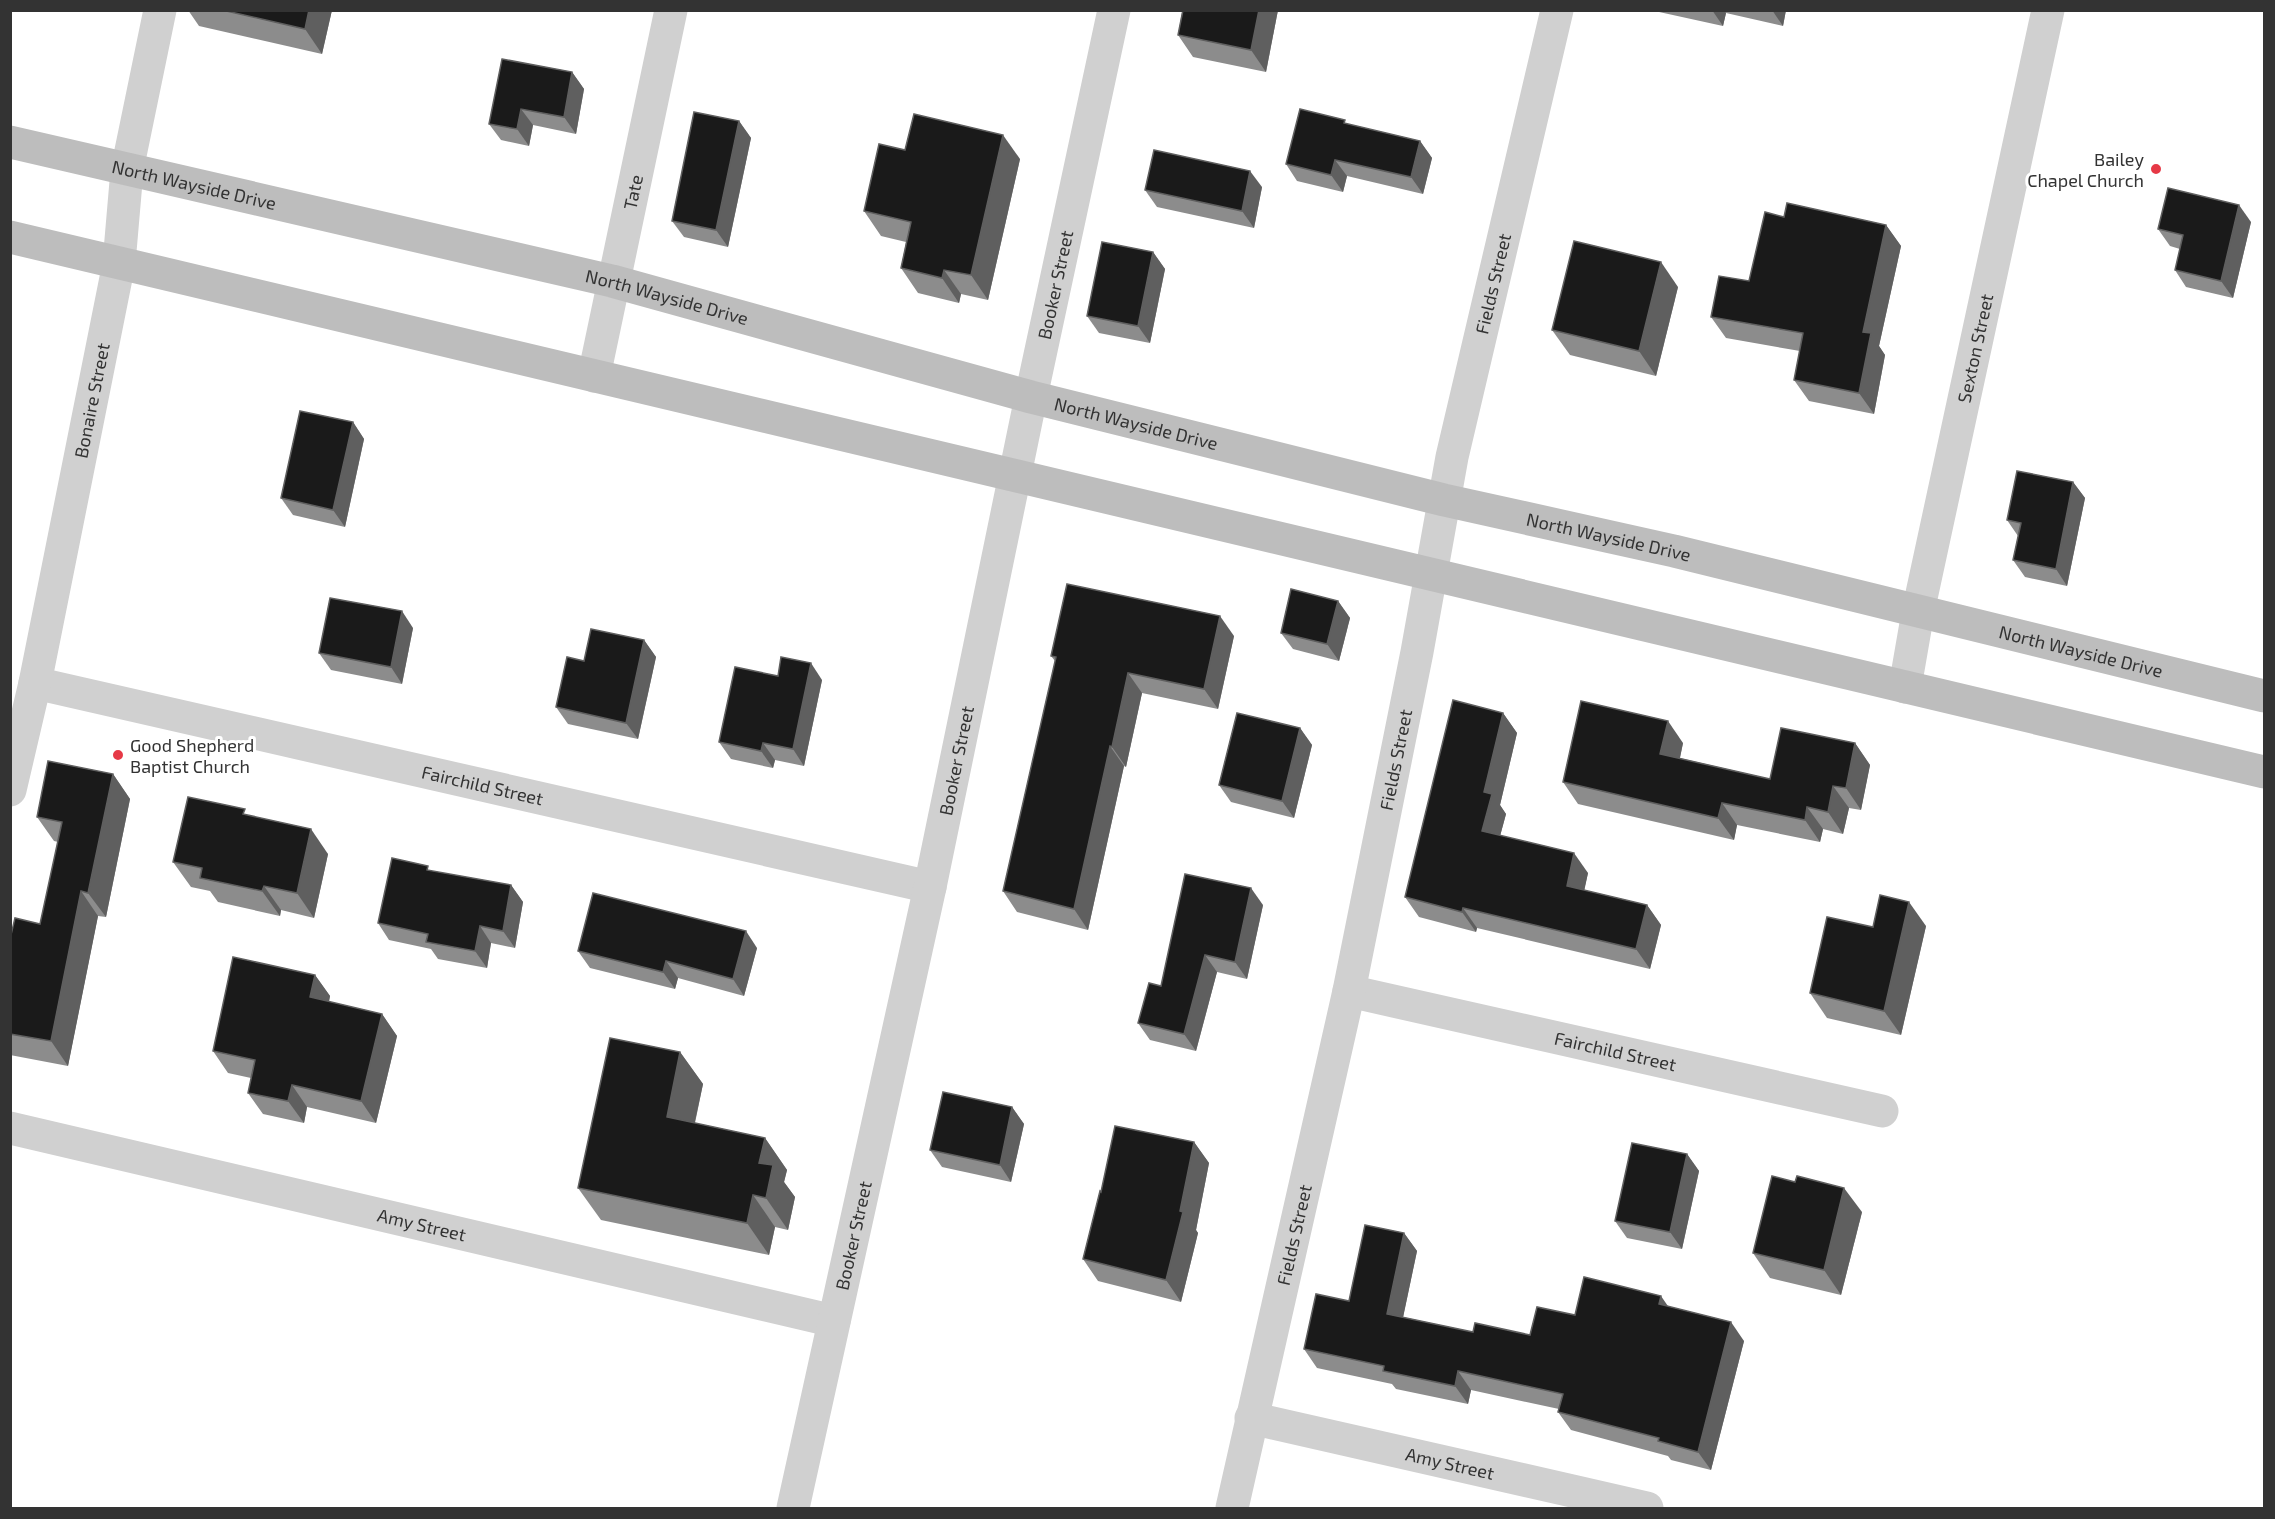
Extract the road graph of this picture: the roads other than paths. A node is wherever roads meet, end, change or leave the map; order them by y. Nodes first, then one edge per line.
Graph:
1 (160, 10) edge
2 (671, 10) edge
3 (1114, 10) edge
4 (1557, 10) edge
5 (2048, 10) edge
6 (10, 142) edge
7 (127, 170) junction
8 (10, 237) edge
9 (119, 263) junction
10 (612, 281) junction
11 (594, 376) junction
12 (1031, 397) junction
13 (1016, 476) junction
14 (1444, 500) junction
15 (1431, 574) junction
16 (1918, 612) junction
17 (35, 683) junction
18 (1905, 687) junction
19 (2265, 696) edge
20 (2265, 772) edge
21 (10, 790) edge
22 (930, 887) junction
23 (1349, 991) junction
24 (1882, 1111) dead end
25 (10, 1128) edge
26 (834, 1321) junction
27 (1251, 1419) junction
28 (794, 1509) edge
29 (1232, 1509) edge
30 (1647, 1509) edge

1 - 7 street, Bonaire Street
2 - 10 street, Tate
3 - 12 street, Booker Street
4 - 14 street, Fields Street
5 - 16 street, Sexton Street
6 - 7 main road, North Wayside Drive
7 - 9 street, Bonaire Street
7 - 10 main road, North Wayside Drive
8 - 9 main road
9 - 11 main road
9 - 17 street, Bonaire Street
10 - 11 street, Tate
10 - 12 main road, North Wayside Drive
11 - 13 main road
12 - 13 street, Booker Street
12 - 14 main road, North Wayside Drive
13 - 15 main road
13 - 22 street, Booker Street
14 - 15 street, Fields Street
14 - 16 main road, North Wayside Drive
15 - 18 main road
15 - 23 street, Fields Street
16 - 18 street, Sexton Street
16 - 19 main road, North Wayside Drive
17 - 21 street, Bonaire Street
17 - 22 street, Fairchild Street
18 - 20 main road
22 - 26 street, Booker Street
23 - 24 street, Fairchild Street
23 - 27 street, Fields Street
25 - 26 street, Amy Street
26 - 28 street, Booker Street
27 - 29 street, Fields Street
27 - 30 street, Amy Street

